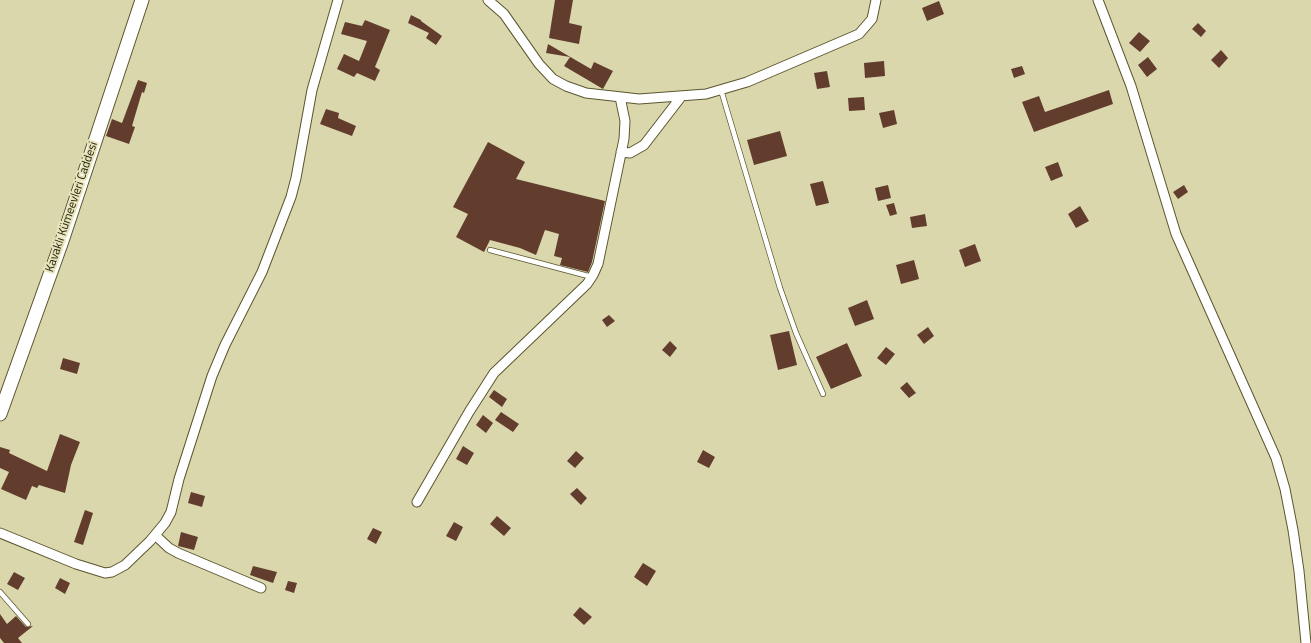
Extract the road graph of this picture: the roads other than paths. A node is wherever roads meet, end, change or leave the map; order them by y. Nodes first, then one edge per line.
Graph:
1 (142, 0) edge
2 (338, 0) edge
3 (488, 0) edge
4 (876, 0) edge
5 (1098, 0) edge
6 (721, 90) junction
7 (620, 97) junction
8 (681, 97) junction
9 (621, 152) junction
10 (490, 250) dead end
11 (592, 277) junction
12 (823, 394) dead end
13 (2, 399) edge
14 (0, 414) edge
15 (417, 502) dead end
16 (0, 533) edge
17 (155, 535) junction
18 (260, 588) dead end
19 (0, 592) edge
20 (28, 624) dead end
21 (1306, 643) edge

1 - 13 street, Kavaklı Kümeevleri Caddesi
2 - 17 street
3 - 7 street
4 - 6 street
5 - 21 street
6 - 8 street
6 - 12 lane
7 - 8 street
7 - 9 street
8 - 9 street
9 - 11 street
10 - 11 lane
11 - 15 street
13 - 14 street, Kavaklı Kümeevleri Caddesi
16 - 17 street
17 - 18 street
19 - 20 lane

